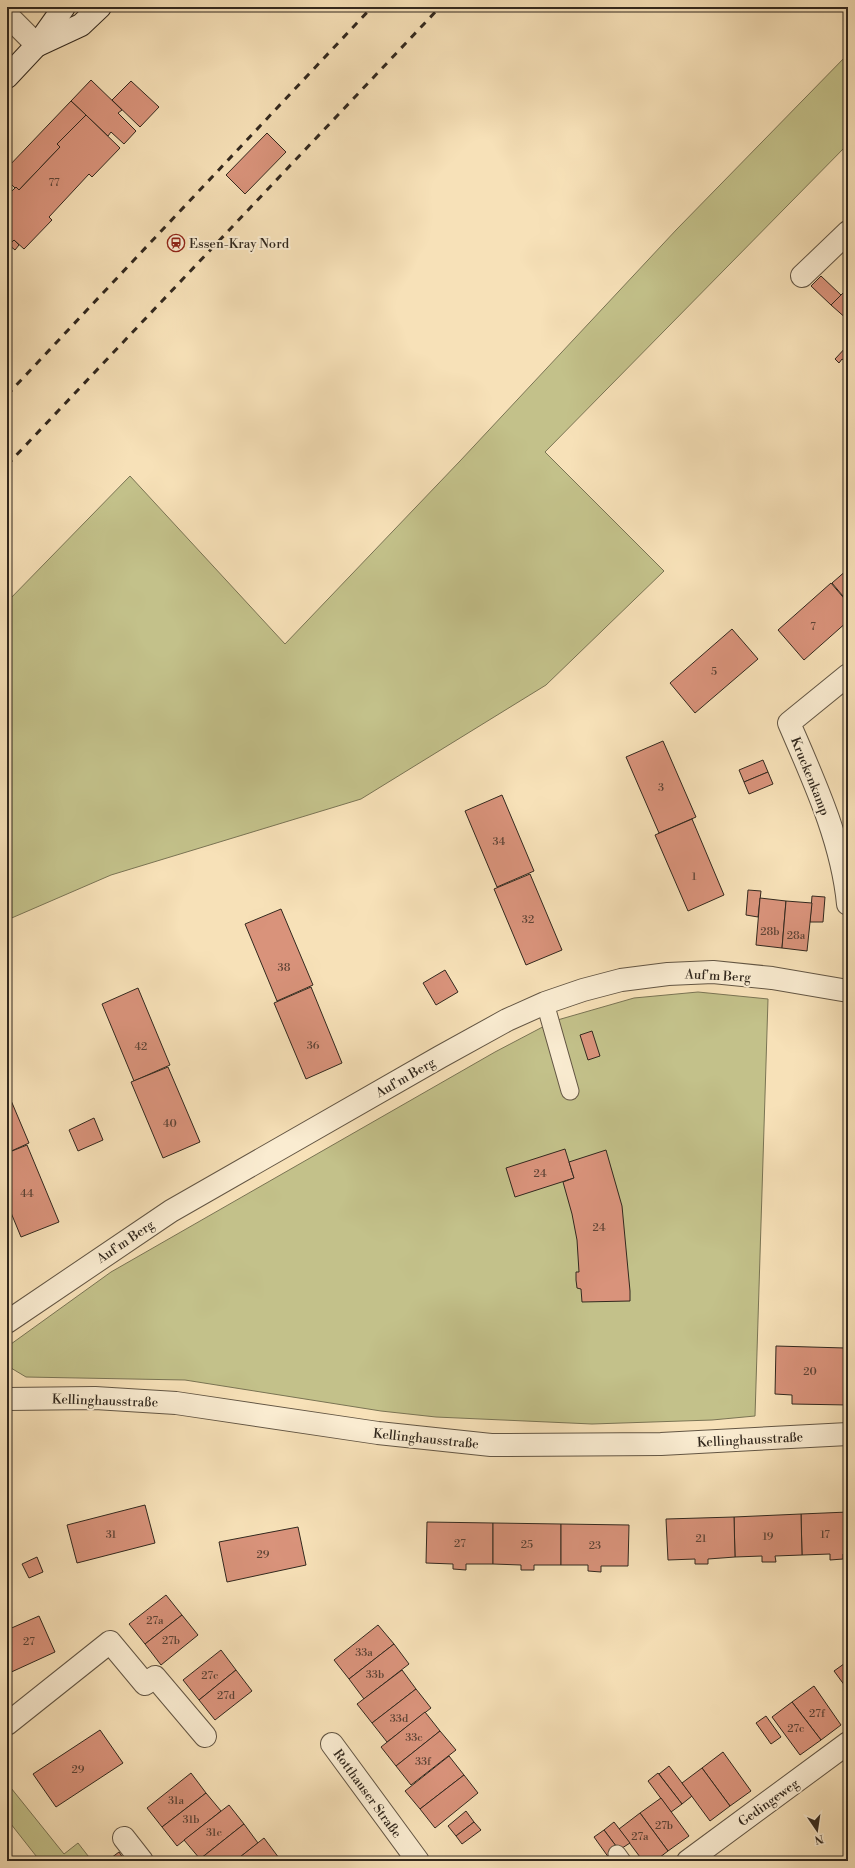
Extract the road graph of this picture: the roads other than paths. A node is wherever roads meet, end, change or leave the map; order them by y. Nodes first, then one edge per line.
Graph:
1 (64, 7) edge
2 (100, 7) edge
3 (7, 15) edge
4 (37, 45) junction
5 (7, 77) edge
6 (848, 232) edge
7 (802, 276) dead end
8 (848, 675) edge
9 (848, 904) edge
10 (848, 987) edge
11 (545, 1003) junction
12 (570, 1091) dead end
13 (8, 1318) edge
14 (7, 1399) edge
15 (848, 1434) edge
16 (7, 1724) edge
17 (205, 1736) dead end
18 (848, 1743) edge
19 (332, 1744) dead end
20 (124, 1838) dead end
21 (142, 1861) edge
22 (418, 1861) edge
23 (688, 1861) edge

1 - 4 street
2 - 4 street
3 - 4 street
4 - 5 street
6 - 7 street
8 - 9 street, Kruckenkamp
10 - 11 street, Auf'm Berg
11 - 12 lane
11 - 13 street, Auf'm Berg
14 - 15 street, Kellinghausstraße
16 - 17 street
18 - 23 street, Gedingeweg
19 - 22 street, Rotthauser Straße
20 - 21 street

